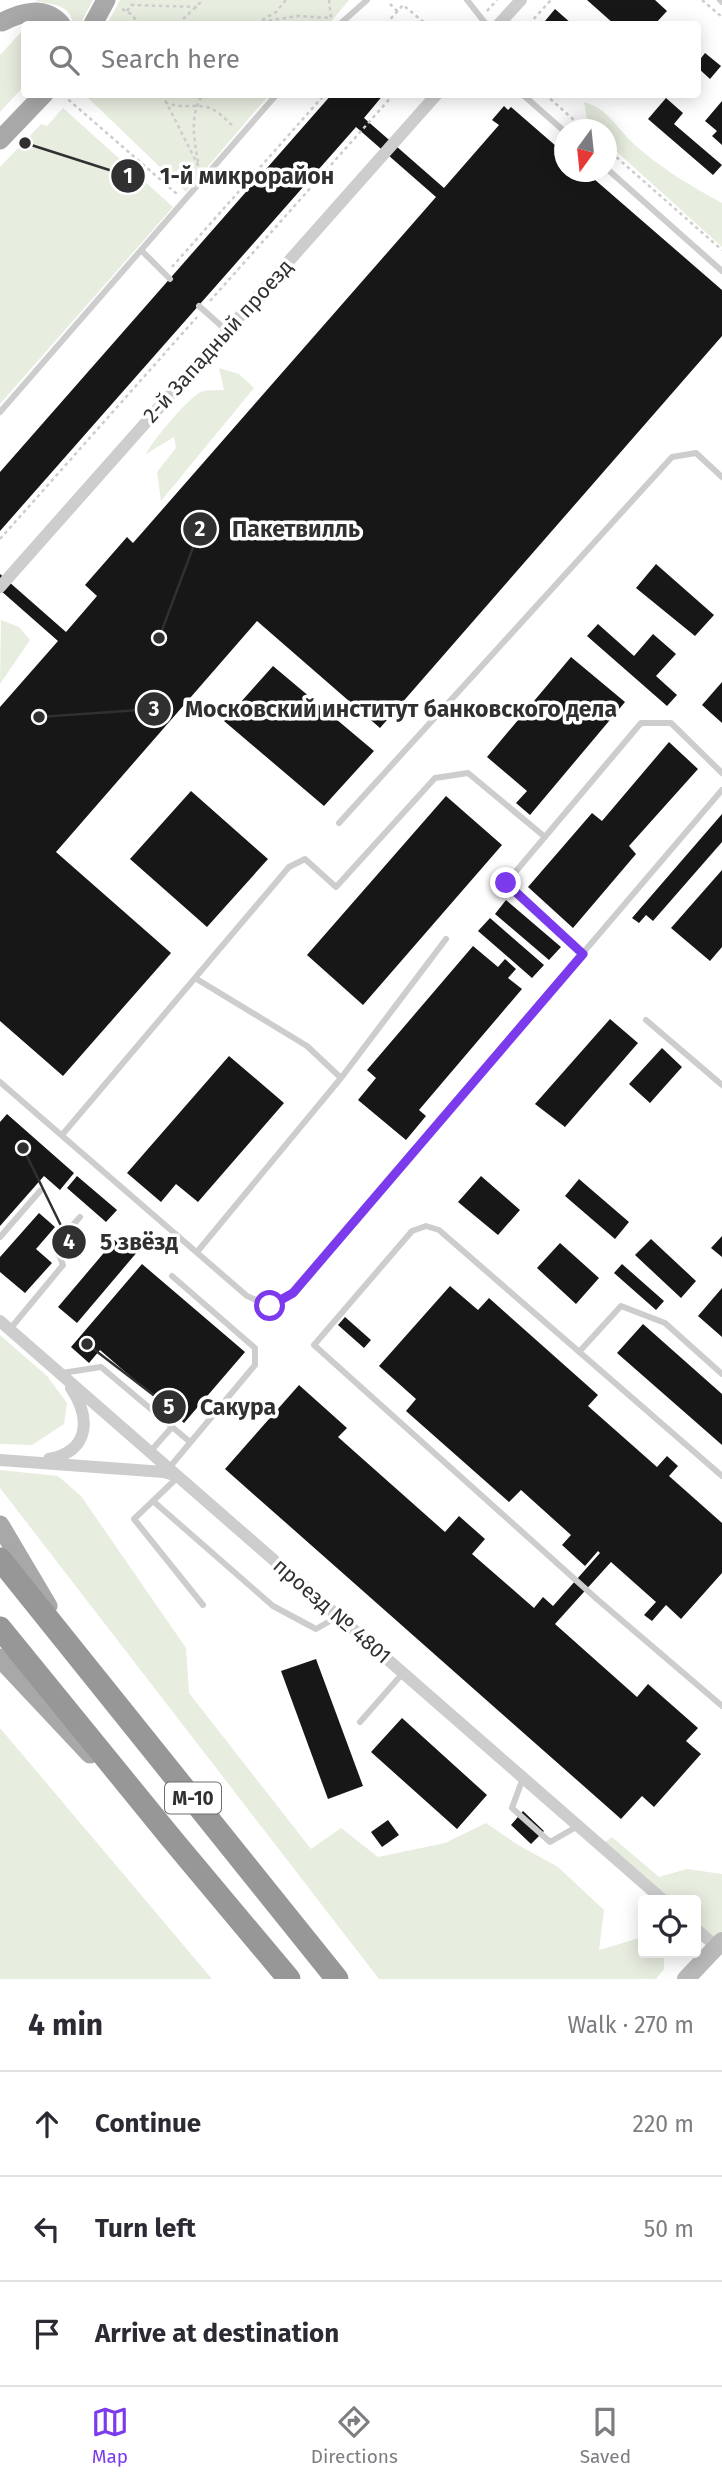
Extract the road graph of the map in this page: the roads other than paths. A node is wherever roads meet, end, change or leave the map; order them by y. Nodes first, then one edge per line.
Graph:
1 (22, 0) edge
2 (367, 0) edge
3 (467, 0) edge
4 (521, 0) edge
5 (114, 4) edge
6 (58, 21) edge
7 (96, 21) edge
8 (343, 21) edge
9 (484, 21) edge
10 (502, 21) edge
11 (1, 24) edge
12 (40, 98) edge
13 (274, 98) edge
14 (433, 98) edge
15 (527, 98) edge
16 (554, 122) edge
17 (0, 140) edge
18 (617, 177) edge
19 (141, 250) junction
20 (722, 271) edge
21 (168, 277) road end
22 (199, 306) dead end
23 (227, 331) junction
24 (0, 412) edge
25 (722, 477) edge
26 (0, 587) edge
27 (722, 773) edge
28 (722, 790) edge
29 (339, 823) dead end
30 (545, 837) junction
31 (446, 939) dead end
32 (583, 954) junction
33 (195, 978) junction
34 (646, 1020) dead end
35 (341, 1078) junction
36 (0, 1082) edge
37 (722, 1084) edge
38 (62, 1135) junction
39 (40, 1191) dead end
40 (80, 1217) dead end
41 (0, 1237) edge
42 (197, 1252) junction
43 (172, 1276) dead end
44 (5, 1325) edge
45 (579, 1352) junction
46 (61, 1374) junction
47 (722, 1374) edge
48 (172, 1427) junction
49 (190, 1442) junction
50 (150, 1452) junction
51 (0, 1460) edge
52 (35, 1461) junction
53 (173, 1472) junction
54 (722, 1476) edge
55 (153, 1501) junction
56 (0, 1525) edge
57 (0, 1559) edge
58 (202, 1605) dead end
59 (337, 1616) junction
60 (0, 1628) edge
61 (70, 1644) junction
62 (0, 1658) edge
63 (403, 1673) junction
64 (722, 1706) edge
65 (359, 1722) dead end
66 (523, 1777) junction
67 (578, 1826) junction
68 (171, 1838) junction
69 (657, 1895) edge
70 (701, 1931) edge
71 (719, 1944) edge
72 (289, 1979) edge
73 (337, 1979) edge
74 (686, 1979) edge

1 - 11 main road
2 - 8 lane
3 - 9 lane
4 - 10 street
5 - 7 main road
6 - 11 main road
12 - 17 main road
13 - 19 lane
14 - 23 street, 2-й Западный проезд
15 - 16 lane
18 - 20 lane
19 - 21 lane
19 - 24 lane
22 - 23 lane
23 - 26 street, 2-й Западный проезд
25 - 29 lane
27 - 30 lane
28 - 32 lane
30 - 32 lane
30 - 33 lane
31 - 35 lane
32 - 42 lane
33 - 35 lane
33 - 38 lane
34 - 37 lane
35 - 42 lane
36 - 38 lane
38 - 42 lane
39 - 41 lane
40 - 44 lane
43 - 49 lane
44 - 46 street, проезд № 4801
45 - 47 lane
45 - 54 lane
45 - 64 lane
46 - 48 lane
46 - 50 street, проезд № 4801
46 - 52 street
48 - 49 lane
48 - 50 lane
49 - 53 lane
50 - 53 street, проезд № 4801
51 - 52 street
52 - 53 street
53 - 55 lane
53 - 59 street, проезд № 4801
55 - 58 lane
55 - 59 lane
56 - 61 main road, М-10
57 - 61 highway, М-10
59 - 63 street, проезд № 4801
60 - 68 highway, М-10
61 - 73 highway, М-10
62 - 68 main road
63 - 65 lane
63 - 66 street, проезд № 4801
66 - 67 street, проезд № 4801
66 - 67 lane
67 - 69 street, проезд № 4801
68 - 72 highway, М-10
70 - 71 street
71 - 74 street

